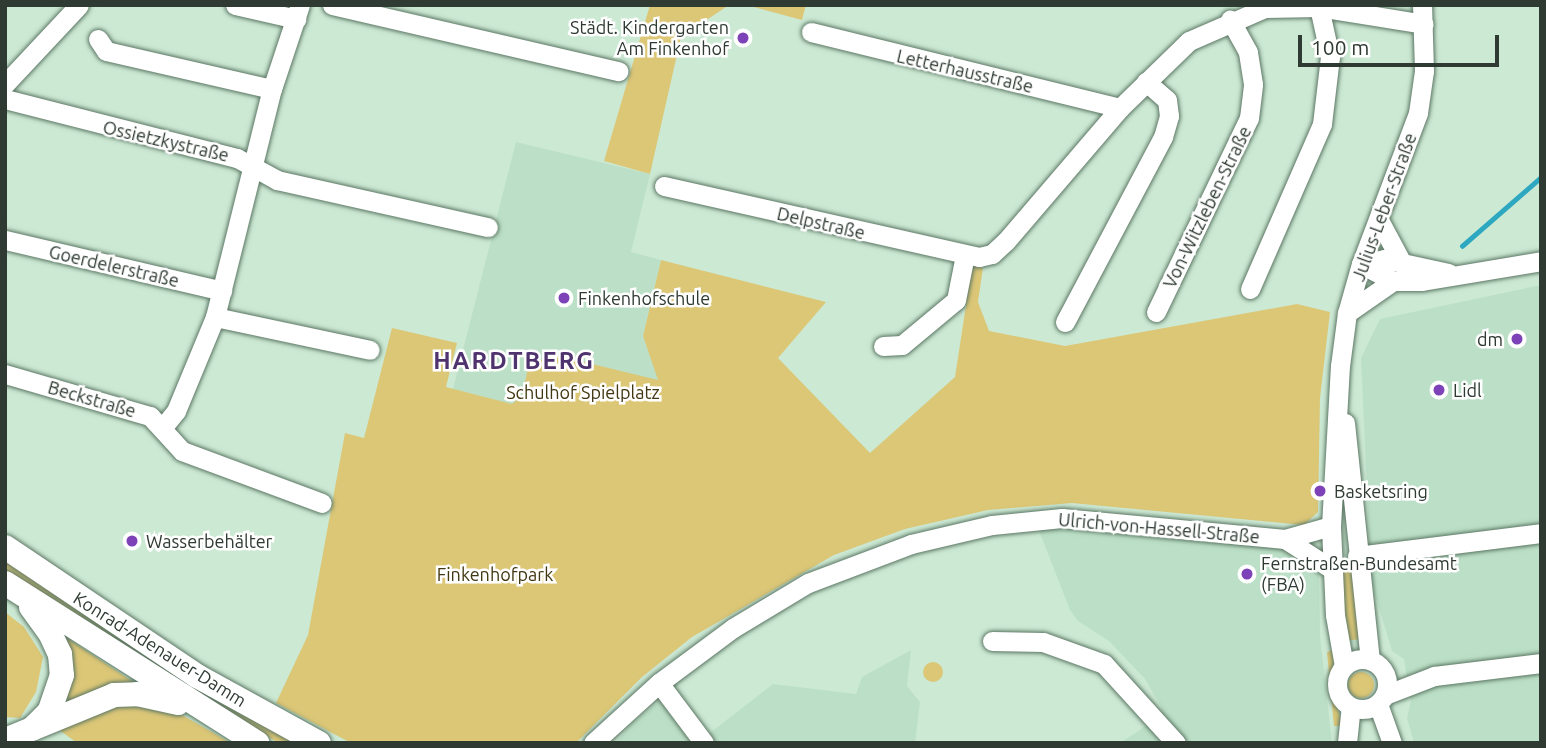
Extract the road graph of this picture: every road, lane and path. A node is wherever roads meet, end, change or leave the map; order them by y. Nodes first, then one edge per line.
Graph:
1 (79, 5) edge
2 (235, 5) edge
3 (332, 5) edge
4 (1400, 5) edge
5 (1308, 7) edge
6 (298, 12) edge
7 (1423, 15) edge
8 (1382, 17) junction
9 (1230, 20) junction
10 (811, 32) dead end
11 (99, 39) dead end
12 (618, 71) dead end
13 (1146, 82) junction
14 (5, 84) edge
15 (272, 89) junction
16 (5, 99) edge
17 (1120, 108) junction
18 (253, 165) junction
19 (664, 186) dead end
20 (1379, 220) junction
21 (488, 227) dead end
22 (5, 240) edge
23 (972, 256) junction
24 (1401, 261) junction
25 (1541, 261) edge
26 (1361, 264) junction
27 (1457, 275) junction
28 (1394, 281) junction
29 (1250, 289) dead end
30 (222, 292) junction
31 (1156, 312) dead end
32 (1347, 313) junction
33 (215, 317) junction
34 (1065, 322) dead end
35 (883, 346) dead end
36 (370, 350) dead end
37 (1340, 366) junction
38 (5, 374) edge
39 (163, 427) junction
40 (322, 503) dead end
41 (1331, 532) junction
42 (1541, 533) edge
43 (1285, 539) junction
44 (5, 547) edge
45 (1357, 556) junction
46 (1332, 569) junction
47 (14, 589) edge
48 (992, 641) dead end
49 (1541, 663) edge
50 (1377, 665) junction
51 (1344, 666) junction
52 (1434, 676) junction
53 (659, 683) junction
54 (1381, 700) junction
55 (1351, 706) junction
56 (202, 710) junction
57 (16, 737) edge
58 (257, 743) edge
59 (319, 743) edge
60 (593, 743) edge
61 (704, 743) edge
62 (1176, 743) edge
63 (1347, 743) edge
64 (1392, 743) edge

1 - 14 street
2 - 6 street
3 - 12 street
4 - 8 street
5 - 8 street
5 - 9 street
5 - 29 street
6 - 15 street
7 - 8 street
7 - 20 street, Julius-Leber-Straße
9 - 13 street
9 - 31 street, Von-Witzleben-Straße
10 - 17 street, Letterhausstraße
11 - 15 street
13 - 17 street
13 - 34 street
15 - 18 street
16 - 18 street, Ossietzkystraße
17 - 23 street
18 - 21 street, Ossietzkystraße
18 - 30 street
19 - 23 street, Delpstraße
20 - 24 street
20 - 26 street, Julius-Leber-Straße
22 - 30 street, Goerdelerstraße
23 - 35 street
24 - 26 street
24 - 27 street
25 - 27 street
26 - 28 street
26 - 32 street, Julius-Leber-Straße
27 - 28 street
28 - 32 street
30 - 33 street
32 - 37 street, Julius-Leber-Straße
33 - 36 street
33 - 39 street
37 - 41 street, Julius-Leber-Straße
37 - 45 street, Julius-Leber-Straße
38 - 39 street, Beckstraße
39 - 40 street, Beckstraße
41 - 43 street, Ulrich-von-Hassell-Straße
41 - 45 street
41 - 46 street, Julius-Leber-Straße
42 - 45 street
43 - 46 street, Ulrich-von-Hassell-Straße
43 - 53 street, Ulrich-von-Hassell-Straße
44 - 59 main road, Konrad-Adenauer-Damm
45 - 50 street, Julius-Leber-Straße
46 - 51 street, Julius-Leber-Straße
47 - 56 main road, Konrad-Adenauer-Damm
47 - 57 main road
48 - 62 street
49 - 52 street
50 - 51 street
50 - 52 street
50 - 54 street, Julius-Leber-Straße
51 - 55 street, Julius-Leber-Straße
52 - 54 street
53 - 60 street, Ulrich-von-Hassell-Straße
53 - 61 street
54 - 55 street
54 - 64 street, Julius-Leber-Straße
55 - 63 street, Julius-Leber-Straße
56 - 57 main road
56 - 58 main road, Konrad-Adenauer-Damm

